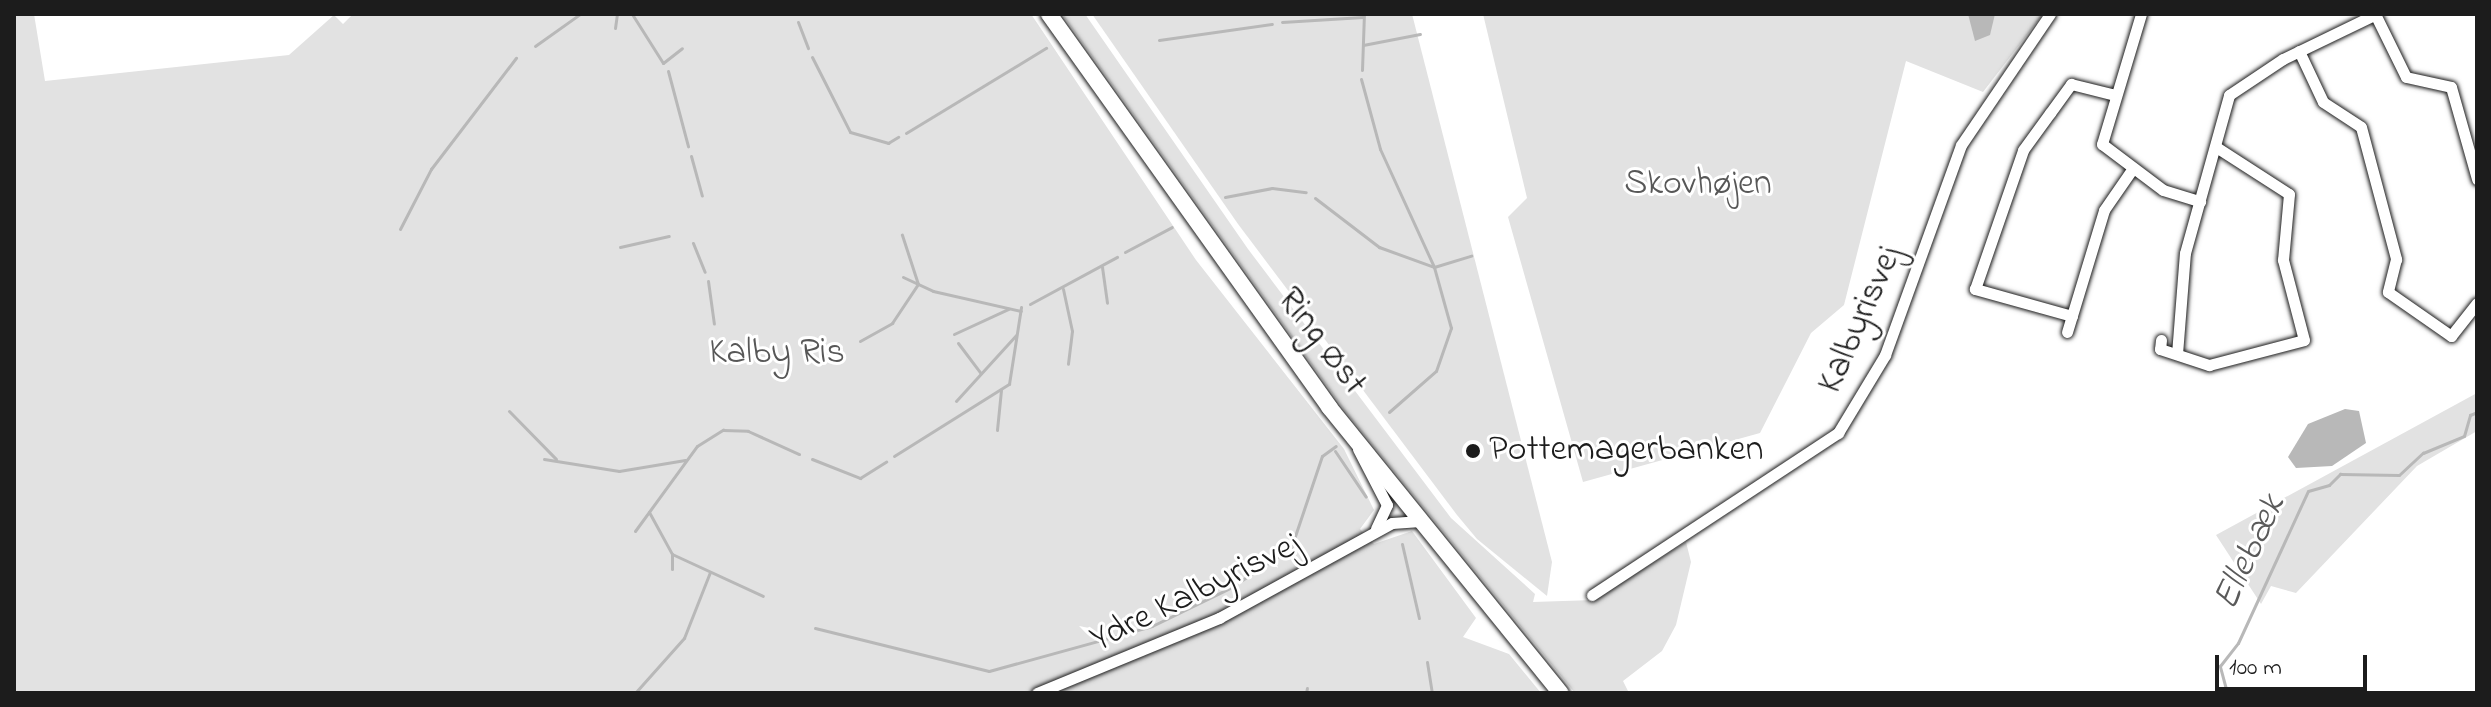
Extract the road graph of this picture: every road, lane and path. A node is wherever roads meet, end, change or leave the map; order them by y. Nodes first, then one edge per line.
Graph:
1 (1049, 14) edge
2 (2050, 14) edge
3 (2141, 14) edge
4 (2375, 14) edge
5 (2299, 51) junction
6 (2115, 95) junction
7 (2216, 147) junction
8 (2133, 168) junction
9 (2477, 179) edge
10 (2200, 201) junction
11 (2477, 303) edge
12 (2072, 316) junction
13 (2067, 332) dead end
14 (2161, 340) dead end
15 (2177, 354) junction
16 (1354, 438) junction
17 (1420, 521) junction
18 (1373, 532) junction
19 (1592, 595) dead end
20 (1037, 693) edge
21 (1561, 693) edge

1 - 16 main road, Ring Øst
2 - 19 street, Kalbyrisvej
3 - 6 street
4 - 5 street
4 - 9 street
5 - 7 street
5 - 11 street
6 - 8 street
6 - 12 street
7 - 10 street
7 - 15 street
8 - 10 street
8 - 12 street
10 - 15 street
12 - 13 street
14 - 15 street
16 - 17 main road, Ring Øst
16 - 18 street
17 - 18 street, Ydre Kalbyrisvej
17 - 21 main road, Ring Øst
18 - 20 street, Ydre Kalbyrisvej

